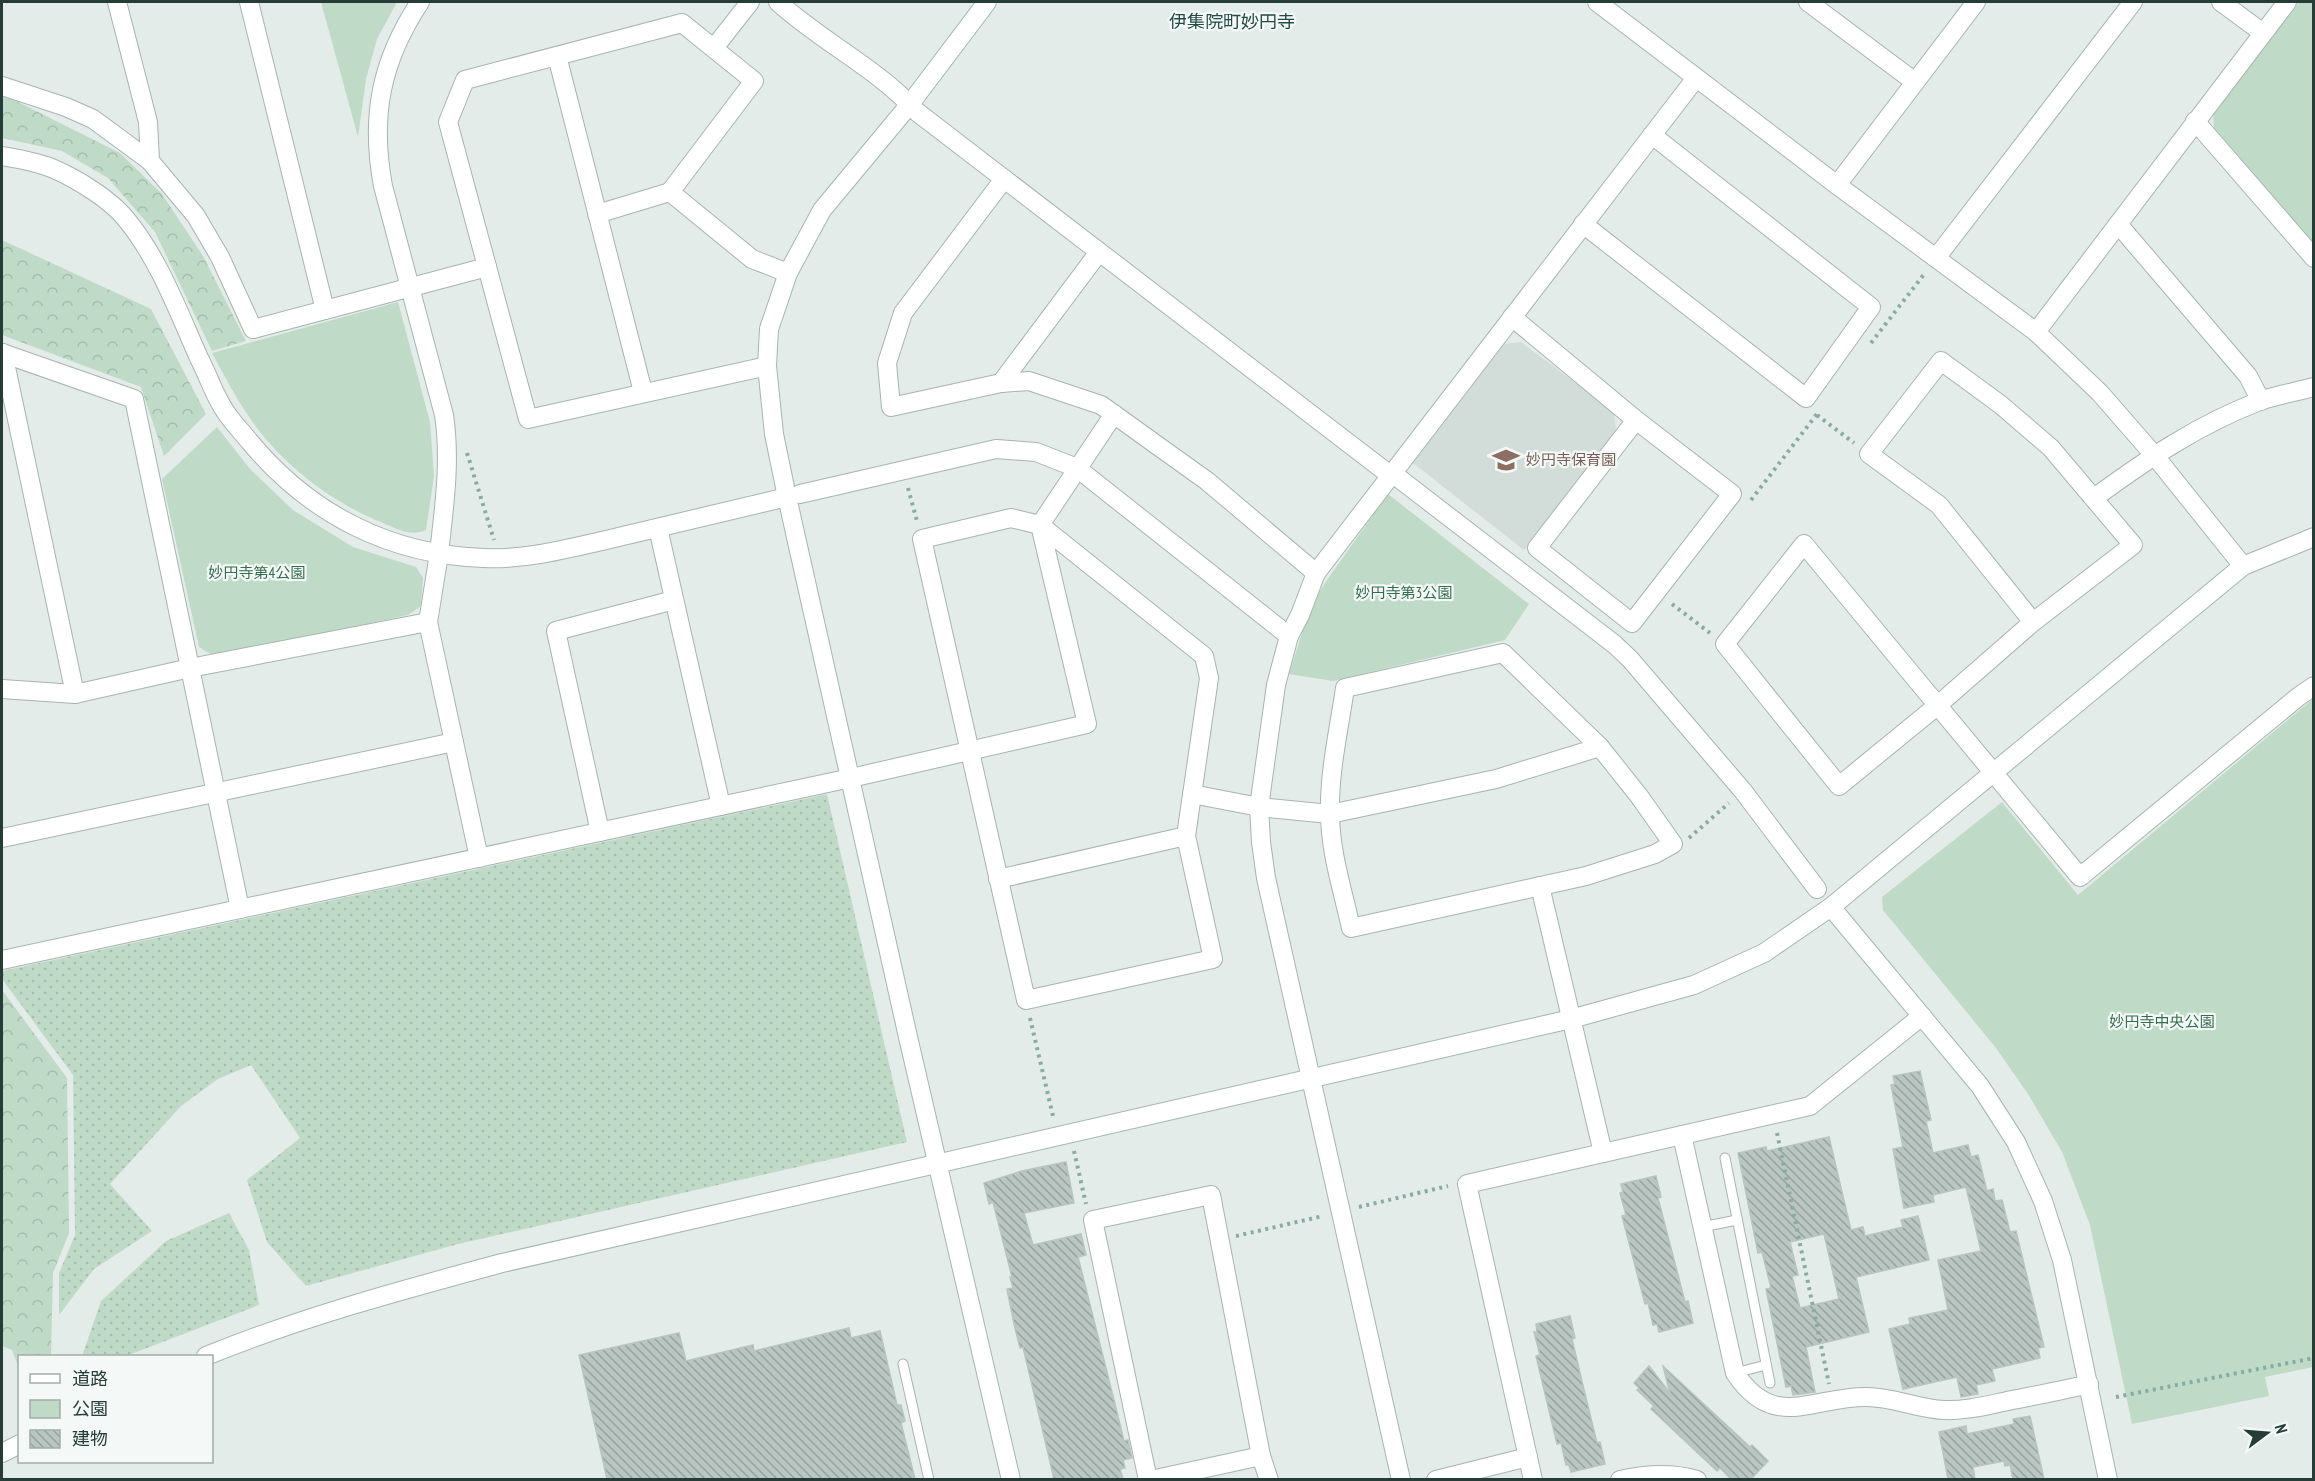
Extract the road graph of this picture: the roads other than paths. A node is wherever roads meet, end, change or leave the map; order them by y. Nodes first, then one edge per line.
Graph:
1 (117, 2) edge
2 (249, 2) edge
3 (420, 2) edge
4 (750, 2) edge
5 (778, 2) edge
6 (987, 2) edge
7 (1597, 2) edge
8 (1808, 2) edge
9 (1976, 2) edge
10 (2133, 2) edge
11 (2221, 2) edge
12 (2287, 2) edge
13 (2262, 33) junction
14 (714, 48) junction
15 (557, 56) junction
16 (1696, 78) junction
17 (1915, 82) junction
18 (2, 86) edge
19 (910, 104) junction
20 (2195, 121) junction
21 (1652, 135) junction
22 (2, 156) edge
23 (150, 161) junction
24 (1004, 179) junction
25 (1837, 185) junction
26 (670, 192) junction
27 (597, 214) junction
28 (2118, 224) junction
29 (1583, 225) junction
30 (1099, 252) junction
31 (1936, 258) junction
32 (2313, 258) edge
33 (487, 267) junction
34 (788, 273) junction
35 (409, 288) junction
36 (325, 310) junction
37 (1512, 317) junction
38 (2036, 332) junction
39 (2, 353) edge
40 (767, 366) junction
41 (1001, 383) junction
42 (2313, 387) edge
43 (644, 392) junction
44 (2261, 401) junction
45 (1114, 414) junction
46 (1636, 420) junction
47 (2154, 456) junction
48 (1077, 468) junction
49 (1391, 474) junction
50 (794, 495) junction
51 (2094, 498) junction
52 (1040, 525) junction
53 (658, 528) junction
54 (2313, 537) edge
55 (439, 554) junction
56 (2243, 566) junction
57 (1316, 573) junction
58 (674, 600) junction
59 (428, 622) junction
60 (2033, 622) junction
61 (1288, 636) junction
62 (190, 668) junction
63 (2313, 686) edge
64 (2, 689) edge
65 (75, 694) junction
66 (1938, 705) junction
67 (454, 742) junction
68 (1600, 747) junction
69 (969, 751) junction
70 (1993, 773) junction
71 (851, 778) junction
72 (216, 792) junction
73 (1192, 794) junction
74 (721, 806) junction
75 (1259, 807) junction
76 (1330, 814) junction
77 (600, 832) junction
78 (1186, 836) junction
79 (2, 838) edge
80 (479, 858) junction
81 (998, 879) junction
82 (1540, 886) junction
83 (1817, 889) dead end
84 (1831, 907) junction
85 (240, 909) junction
86 (2, 960) edge
87 (1922, 1016) junction
88 (1571, 1019) junction
89 (1311, 1079) junction
90 (1682, 1135) junction
91 (1603, 1153) junction
92 (1725, 1158) dead end
93 (939, 1164) junction
94 (1737, 1220) junction
95 (1702, 1227) junction
96 (208, 1355) edge
97 (903, 1364) dead end
98 (1766, 1365) junction
99 (1735, 1373) junction
100 (1770, 1383) dead end
101 (2089, 1384) junction
102 (18, 1445) edge
103 (2, 1453) edge
104 (1261, 1456) junction
105 (1528, 1457) junction
106 (929, 1479) edge
107 (1011, 1479) edge
108 (1150, 1479) edge
109 (1269, 1479) edge
110 (1401, 1479) edge
111 (1436, 1479) edge
112 (1533, 1479) edge
113 (1620, 1479) edge
114 (1697, 1479) edge
115 (2108, 1479) edge

1 - 23 street
2 - 36 street
3 - 35 street
4 - 14 street
5 - 19 street
6 - 19 street
7 - 16 street
8 - 17 street
9 - 17 street
10 - 31 street
11 - 13 street
12 - 13 street
13 - 20 street
14 - 15 street
14 - 26 street
15 - 27 street
15 - 33 street
16 - 21 street
16 - 25 street
17 - 25 street
18 - 23 street
19 - 24 street
19 - 34 street
20 - 28 street
20 - 32 street
21 - 29 street
21 - 29 street
22 - 55 street
23 - 36 street
24 - 30 street
24 - 41 street
25 - 31 street
26 - 27 street
26 - 34 street
27 - 43 street
28 - 38 street
28 - 44 street
29 - 37 street
30 - 41 street
30 - 49 street
31 - 38 street
33 - 35 street
33 - 43 street
34 - 40 street
35 - 36 street
35 - 55 street
37 - 46 street
37 - 49 street
38 - 47 street
39 - 62 street
39 - 65 street
40 - 43 street
40 - 50 street
41 - 45 street
42 - 44 street
44 - 47 street
45 - 48 street
45 - 57 street
46 - 46 street
47 - 51 street
47 - 56 street
48 - 50 street
48 - 52 street
48 - 61 street
49 - 57 street
49 - 83 street
50 - 53 street
50 - 71 street
51 - 60 street
51 - 60 street
52 - 69 street
52 - 69 street
52 - 73 street
53 - 55 street
53 - 58 street
54 - 56 street
55 - 59 street
56 - 70 street
57 - 61 street
58 - 74 street
58 - 77 street
59 - 62 street
59 - 67 street
60 - 66 street
61 - 75 street
62 - 65 street
62 - 72 street
63 - 70 street
64 - 65 street
66 - 66 street
66 - 70 street
67 - 72 street
67 - 80 street
68 - 76 street
68 - 76 street
68 - 82 street
69 - 71 street
69 - 81 street
70 - 84 street
71 - 74 street
71 - 93 street
72 - 79 street
72 - 85 street
73 - 75 street
73 - 78 street
74 - 77 street
75 - 76 street
75 - 89 street
76 - 82 street
77 - 80 street
78 - 81 street
78 - 81 street
80 - 85 street
82 - 88 street
84 - 87 street
84 - 88 street
85 - 86 street
87 - 90 street
87 - 101 street
88 - 89 street
88 - 91 street
89 - 93 street
89 - 110 street
90 - 91 street
90 - 95 street
91 - 105 street
92 - 94 lane
93 - 96 street
93 - 107 street
94 - 95 lane
94 - 98 lane
95 - 99 street
97 - 106 lane
98 - 99 lane
98 - 100 lane
99 - 101 street
101 - 115 street
102 - 103 street
104 - 108 street
104 - 108 street
104 - 109 street
105 - 111 street
105 - 112 street
113 - 114 street

